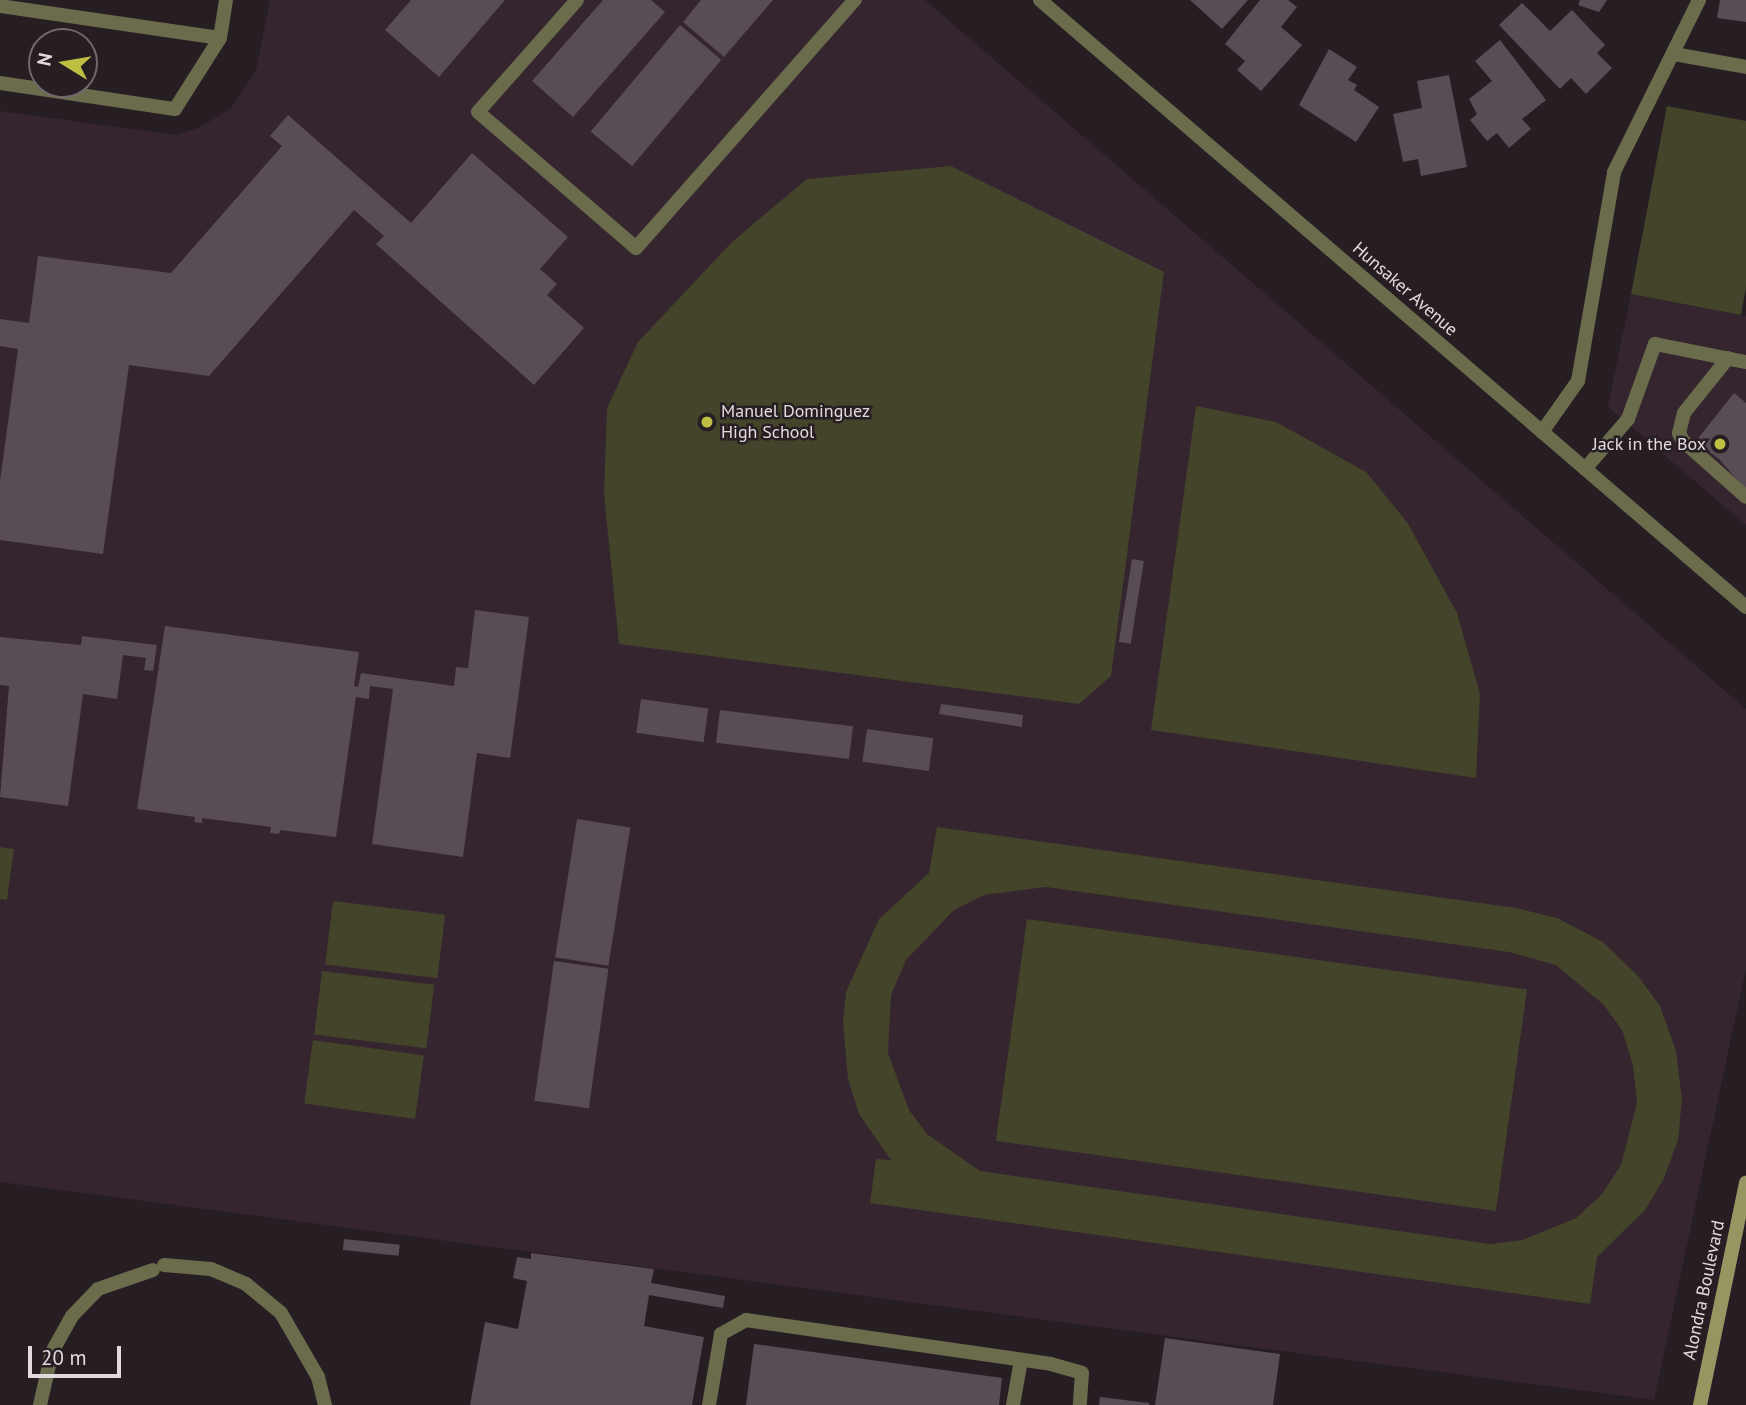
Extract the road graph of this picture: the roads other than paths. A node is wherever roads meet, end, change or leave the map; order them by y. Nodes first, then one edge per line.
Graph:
1 (226, 0) edge
2 (577, 0) edge
3 (855, 0) edge
4 (1040, 0) edge
5 (1699, 0) edge
6 (0, 6) edge
7 (220, 38) junction
8 (1674, 54) junction
9 (1746, 68) edge
10 (0, 83) edge
11 (1728, 358) junction
12 (1746, 362) edge
13 (1542, 432) junction
14 (1585, 469) junction
15 (1746, 497) edge
16 (1746, 607) edge
17 (1746, 1183) edge
18 (1021, 1360) junction
19 (40, 1405) edge
20 (325, 1405) edge
21 (709, 1405) edge
22 (1013, 1405) edge
23 (1080, 1405) edge
24 (1700, 1405) edge

1 - 7 street
2 - 3 street
4 - 13 street, Hunsaker Avenue
5 - 8 street
6 - 7 street
7 - 10 street
8 - 9 street
8 - 13 street
11 - 12 street
11 - 14 street
11 - 15 street
13 - 14 street, Hunsaker Avenue
14 - 16 street, Hunsaker Avenue
17 - 24 main road, Alondra Boulevard
18 - 21 street
18 - 22 street
18 - 23 street
19 - 20 street

